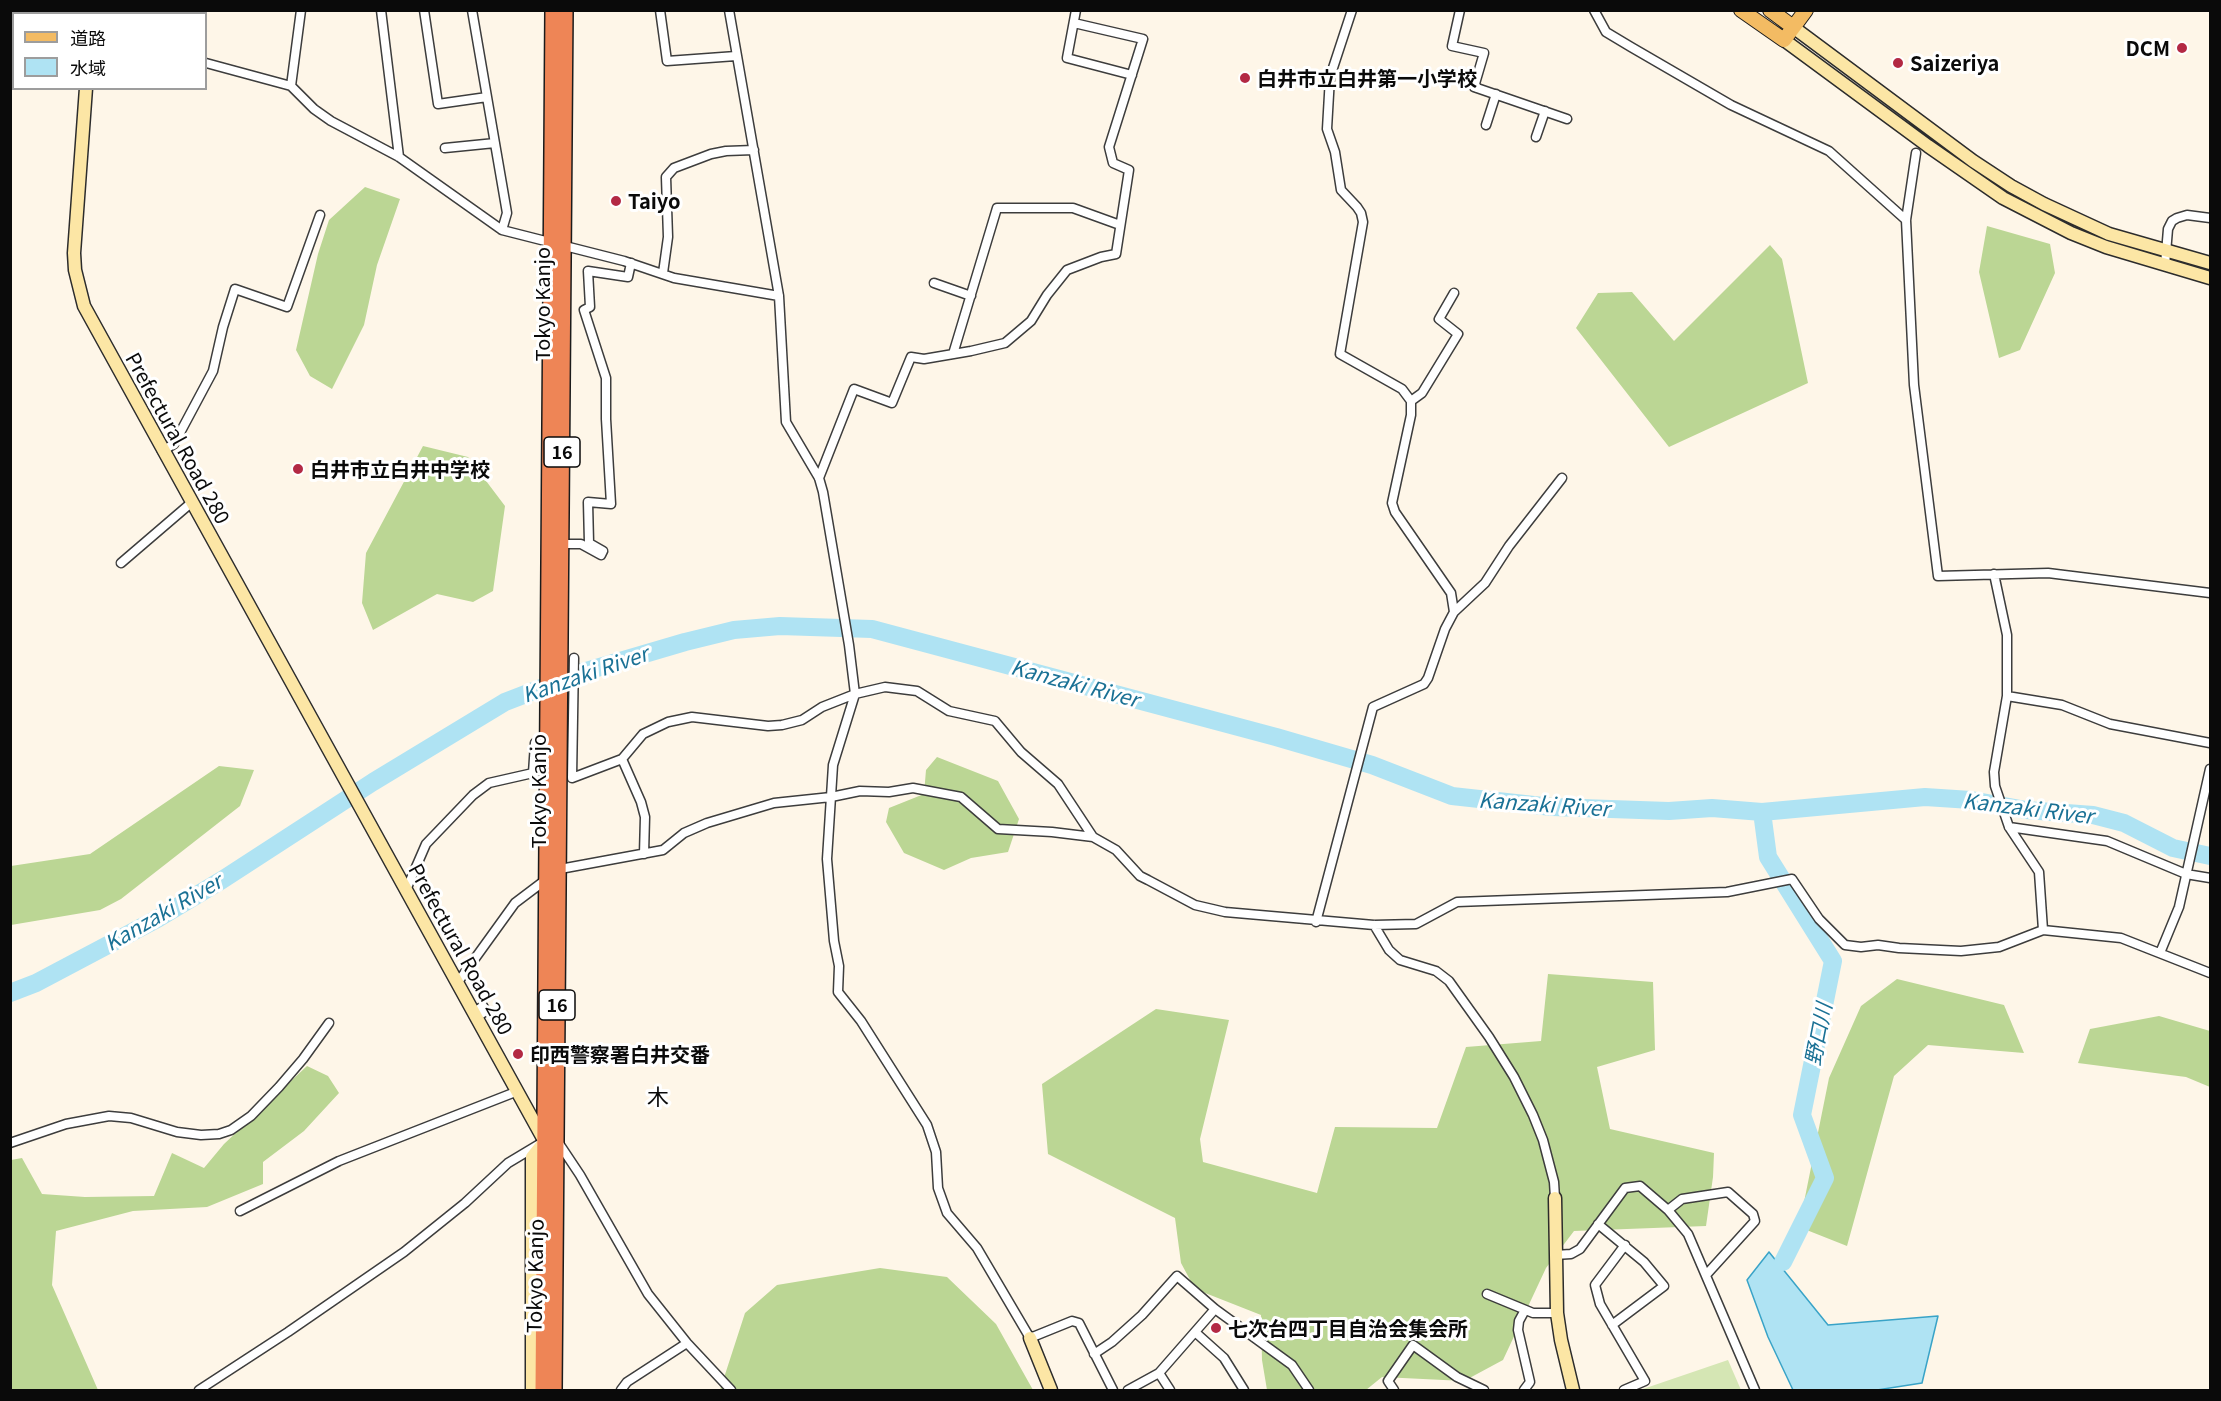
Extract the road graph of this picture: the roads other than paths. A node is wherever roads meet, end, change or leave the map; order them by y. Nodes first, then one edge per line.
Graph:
1 (301, 10) edge
2 (381, 10) edge
3 (424, 10) edge
4 (472, 10) edge
5 (553, 10) edge
6 (565, 10) edge
7 (660, 10) edge
8 (729, 10) edge
9 (1077, 10) edge
10 (1352, 10) edge
11 (1460, 10) edge
12 (1594, 10) edge
13 (1741, 10) edge
14 (1770, 10) edge
15 (1806, 10) edge
16 (1074, 22) junction
17 (1793, 27) junction
18 (1784, 40) junction
19 (736, 56) junction
20 (207, 63) edge
21 (1132, 75) junction
22 (291, 86) junction
23 (86, 90) edge
24 (1497, 94) junction
25 (487, 97) junction
26 (1545, 111) junction
27 (1567, 119) dead end
28 (1486, 125) dead end
29 (1536, 137) dead end
30 (495, 143) junction
31 (445, 148) dead end
32 (754, 150) junction
33 (1916, 153) dead end
34 (399, 157) junction
35 (320, 215) dead end
36 (2211, 218) edge
37 (1906, 220) junction
38 (1120, 225) junction
39 (502, 230) junction
40 (557, 244) junction
41 (2165, 250) junction
42 (631, 263) junction
43 (2211, 263) edge
44 (2165, 265) junction
45 (663, 273) junction
46 (2211, 278) edge
47 (934, 284) dead end
48 (1454, 293) dead end
49 (779, 296) junction
50 (971, 296) junction
51 (953, 354) junction
52 (1411, 401) junction
53 (162, 451) junction
54 (819, 478) junction
55 (1562, 478) dead end
56 (191, 502) junction
57 (561, 544) junction
58 (121, 563) dead end
59 (1994, 574) junction
60 (2211, 593) edge
61 (1454, 612) junction
62 (561, 661) junction
63 (855, 694) junction
64 (2007, 696) junction
65 (553, 698) junction
66 (535, 743) dead end
67 (2211, 743) edge
68 (622, 759) junction
69 (2211, 769) edge
70 (831, 797) junction
71 (2009, 827) junction
72 (1093, 837) junction
73 (644, 854) junction
74 (560, 869) junction
75 (2186, 874) junction
76 (2211, 878) edge
77 (546, 879) junction
78 (406, 890) junction
79 (1316, 922) junction
80 (1374, 926) junction
81 (2043, 930) junction
82 (2160, 953) junction
83 (2211, 973) edge
84 (458, 982) junction
85 (329, 1023) dead end
86 (518, 1091) junction
87 (551, 1141) junction
88 (10, 1143) edge
89 (1555, 1198) joint
90 (1668, 1210) junction
91 (240, 1211) dead end
92 (1598, 1224) junction
93 (1625, 1245) junction
94 (1555, 1255) junction
95 (1706, 1275) junction
96 (1487, 1294) dead end
97 (1215, 1309) junction
98 (1525, 1310) junction
99 (1557, 1313) junction
100 (1612, 1325) junction
101 (1195, 1332) junction
102 (1030, 1338) junction
103 (687, 1343) junction
104 (1094, 1354) junction
105 (1159, 1373) junction
106 (199, 1390) edge
107 (532, 1390) edge
108 (543, 1390) edge
109 (554, 1390) edge
110 (621, 1390) edge
111 (731, 1390) edge
112 (1052, 1390) edge
113 (1113, 1390) edge
114 (1128, 1390) edge
115 (1170, 1390) edge
116 (1244, 1390) edge
117 (1309, 1390) edge
118 (1394, 1390) edge
119 (1484, 1390) edge
120 (1524, 1390) edge
121 (1573, 1390) edge
122 (1624, 1390) edge
123 (1755, 1390) edge

1 - 22 street
2 - 34 street
3 - 25 street
4 - 25 street
5 - 40 highway, Tokyo Kanjo / 16
6 - 40 highway, Tokyo Kanjo / 16
7 - 19 street
8 - 19 street
9 - 16 street
10 - 52 street
11 - 24 street
12 - 37 street
13 - 18 main road
14 - 17 main road
15 - 17 main road
16 - 21 street
16 - 21 street
17 - 18 main road
17 - 41 main road
18 - 44 main road
19 - 32 street
20 - 22 street
21 - 38 street
22 - 34 street
23 - 53 main road, Prefectural Road 280
24 - 26 street
24 - 28 street
25 - 30 street
26 - 27 street
26 - 29 street
30 - 31 street
30 - 39 street
32 - 45 street
32 - 49 street
33 - 37 street
34 - 39 street
35 - 53 street
36 - 41 street
37 - 59 street
38 - 50 street
38 - 51 street
39 - 40 street
40 - 42 street
40 - 57 highway, Tokyo Kanjo / 16
40 - 62 highway, Tokyo Kanjo / 16
41 - 43 main road
41 - 44 street
42 - 45 street
42 - 57 street
44 - 46 main road
45 - 49 street
47 - 50 street
48 - 52 street
49 - 54 street
50 - 51 street
51 - 54 street
52 - 61 street
53 - 56 main road, Prefectural Road 280
54 - 63 street
55 - 61 street
56 - 58 street
56 - 78 main road, Prefectural Road 280
57 - 62 highway, Tokyo Kanjo / 16
59 - 60 street
59 - 64 street
61 - 79 street
62 - 65 highway, Tokyo Kanjo / 16
62 - 68 street
63 - 68 street
63 - 70 street
63 - 72 street
64 - 67 street
64 - 71 street
65 - 74 highway, Tokyo Kanjo / 16
65 - 77 highway, Tokyo Kanjo / 16
66 - 78 street
68 - 73 street
69 - 75 street
70 - 72 street
70 - 73 street
70 - 102 street
71 - 75 street
71 - 81 street
72 - 79 street
73 - 74 street
74 - 77 street
74 - 87 highway, Tokyo Kanjo / 16
75 - 76 street
75 - 82 street
77 - 84 street
77 - 87 highway, Tokyo Kanjo / 16
78 - 84 main road, Prefectural Road 280
79 - 80 street
80 - 81 street
80 - 89 street
81 - 82 street
82 - 83 street
84 - 86 main road, Prefectural Road 280
85 - 88 street
86 - 87 main road, Prefectural Road 280
86 - 91 street
87 - 103 street
87 - 106 street
87 - 107 main road
87 - 108 highway, Tokyo Kanjo / 16
87 - 109 highway, Tokyo Kanjo / 16
89 - 94 main road
90 - 92 street
90 - 95 street
90 - 95 street
92 - 93 street
92 - 94 street
93 - 100 street
93 - 100 street
94 - 99 main road
95 - 123 street
96 - 98 street
97 - 101 street
97 - 104 street
97 - 117 street
98 - 99 street
98 - 120 street
99 - 121 main road
100 - 122 street
101 - 105 street
101 - 116 street
102 - 104 street
102 - 112 main road
103 - 110 street
103 - 111 street
104 - 113 street
105 - 114 street
105 - 115 street
118 - 119 street

